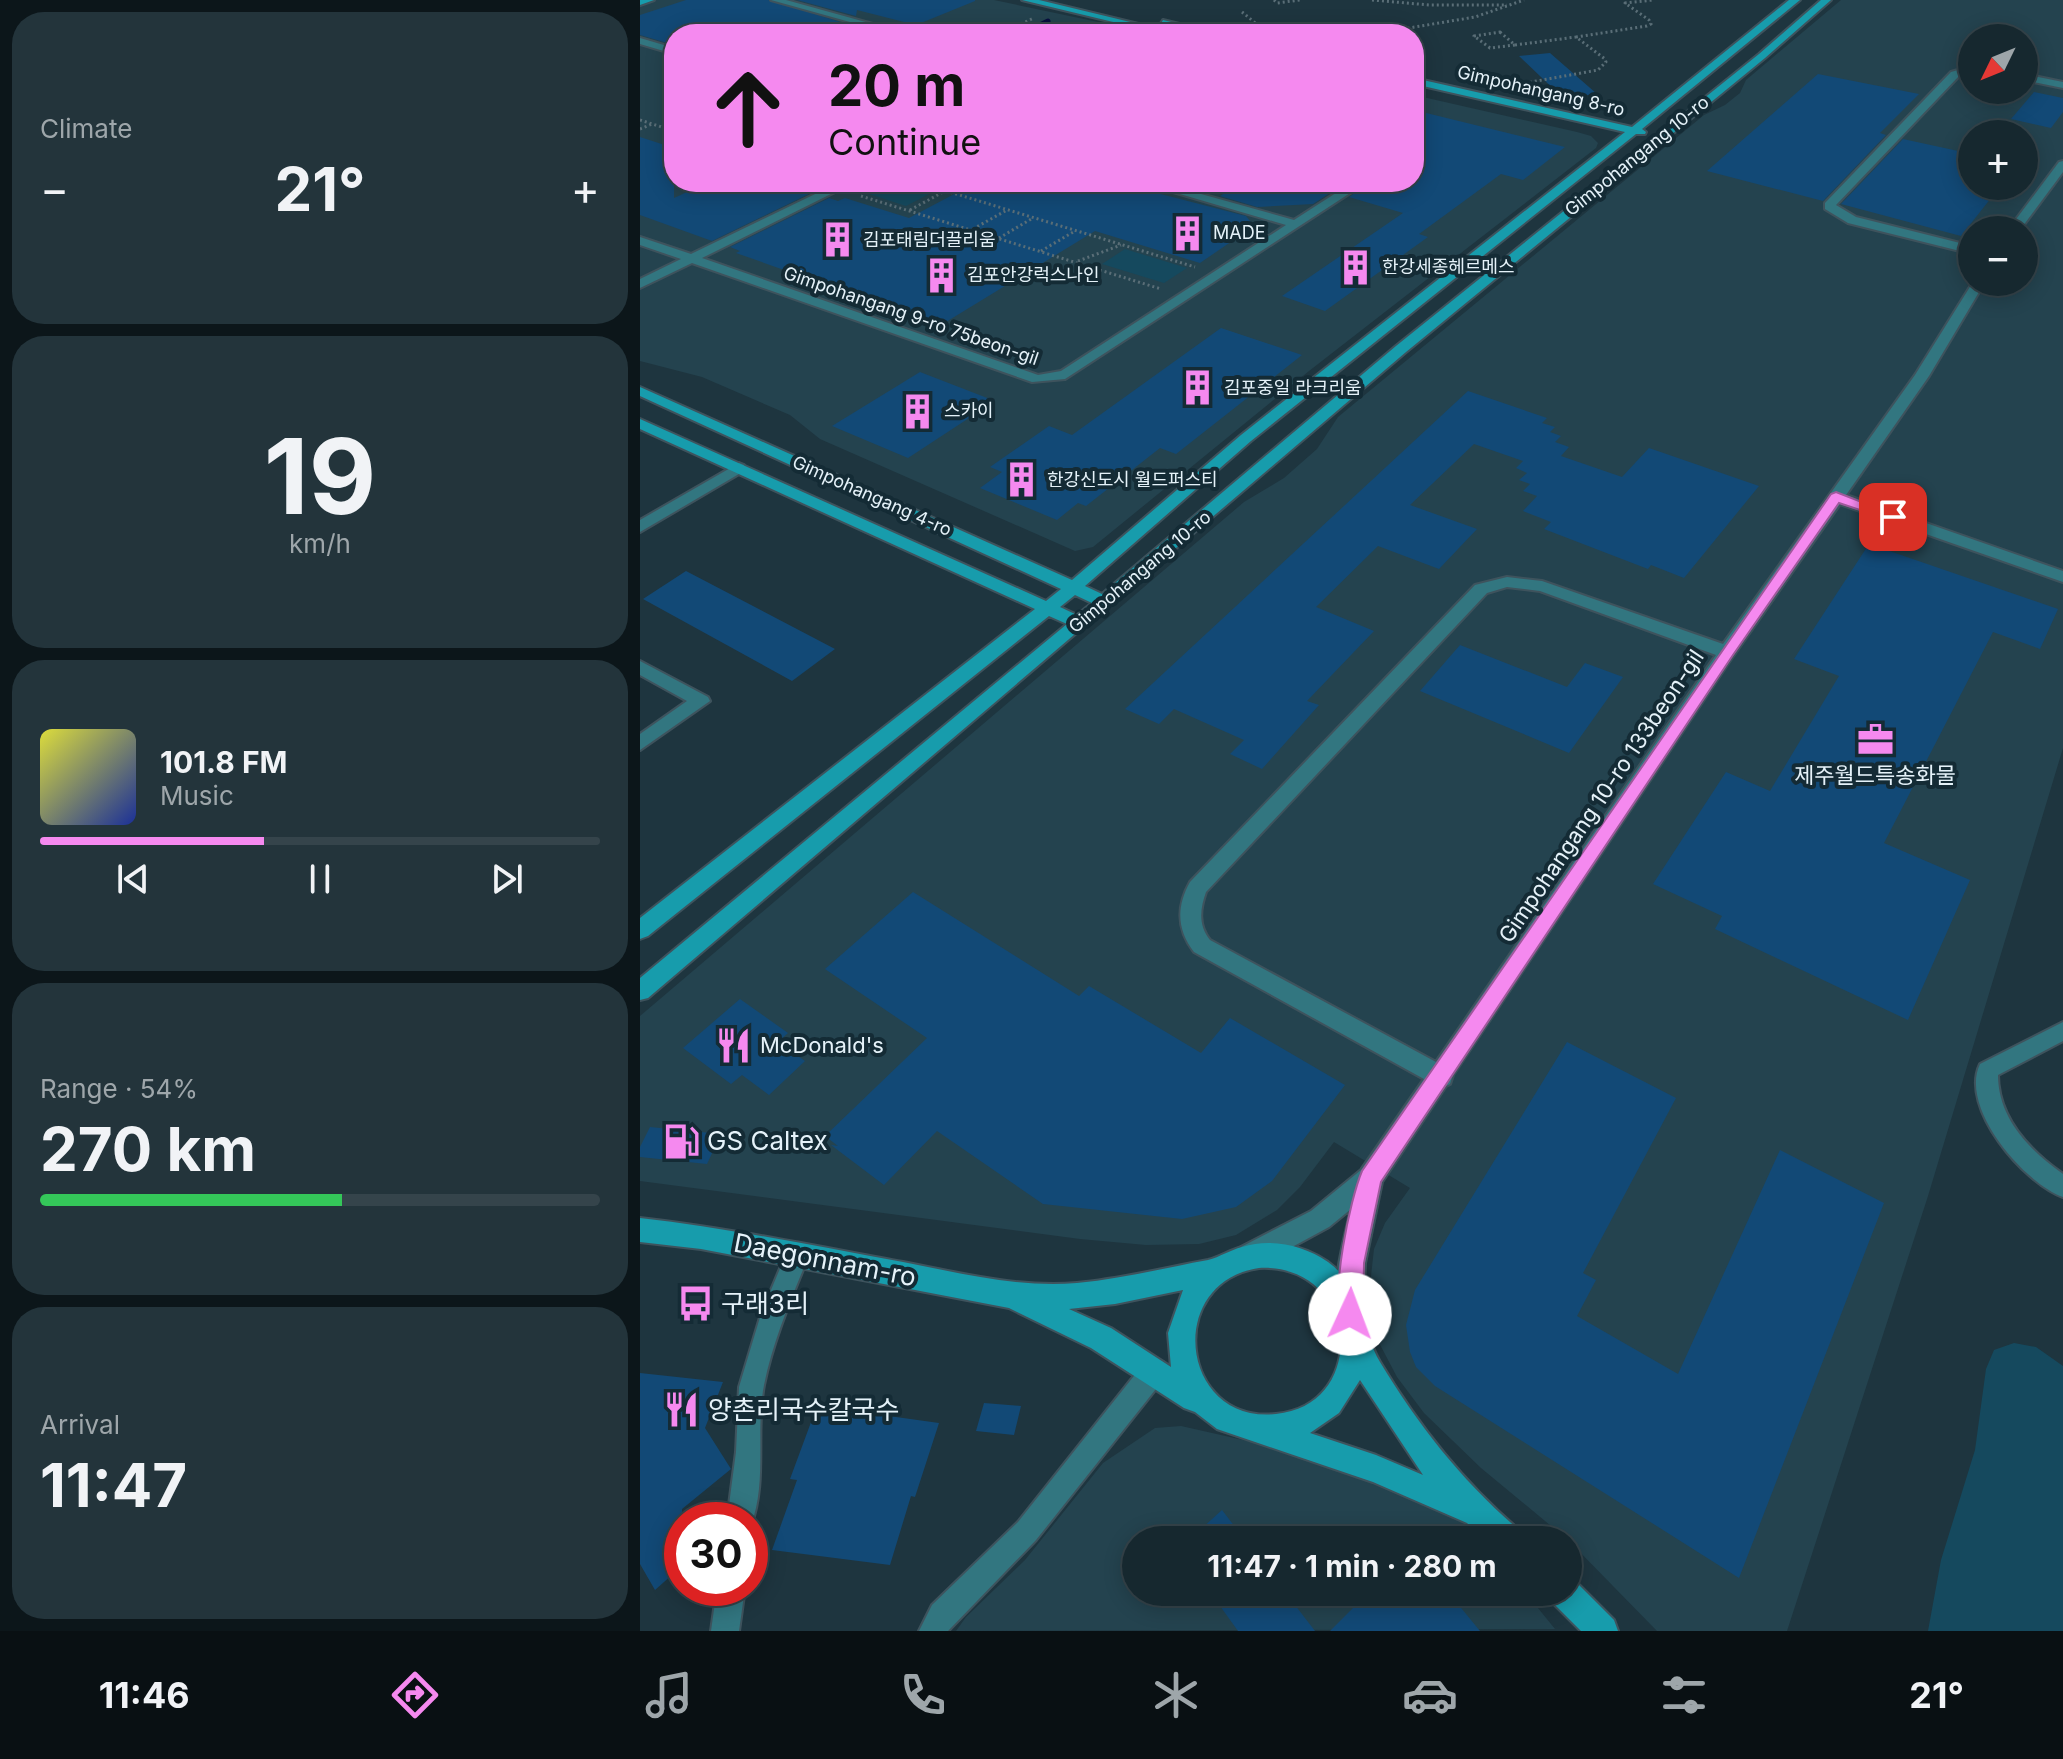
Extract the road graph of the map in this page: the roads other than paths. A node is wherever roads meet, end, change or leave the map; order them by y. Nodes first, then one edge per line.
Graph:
1 (649, 0) edge
2 (776, 0) edge
3 (1027, 0) edge
4 (1064, 0) edge
5 (1795, 0) edge
6 (1826, 0) edge
7 (640, 2) edge
8 (856, 24) edge
9 (1131, 24) edge
10 (1166, 24) edge
11 (640, 41) edge
12 (664, 48) edge
13 (1958, 73) edge
14 (2038, 80) edge
15 (1424, 83) edge
16 (2063, 85) edge
17 (1424, 92) edge
18 (1628, 134) junction
19 (1655, 141) junction
20 (2063, 164) edge
21 (838, 192) edge
22 (1181, 192) edge
23 (1345, 192) edge
24 (2024, 216) edge
25 (1295, 224) junction
26 (640, 241) edge
27 (1958, 246) edge
28 (689, 260) junction
29 (640, 284) edge
30 (1971, 296) edge
31 (640, 391) edge
32 (640, 423) edge
33 (739, 468) junction
34 (1836, 497) junction
35 (640, 527) edge
36 (2063, 577) edge
37 (1073, 588) junction
38 (1105, 602) junction
39 (1046, 608) junction
40 (1080, 623) junction
41 (1727, 652) junction
42 (640, 667) edge
43 (640, 743) edge
44 (640, 930) edge
45 (640, 991) edge
46 (2063, 1031) edge
47 (1442, 1077) junction
48 (1370, 1178) junction
49 (2063, 1187) edge
50 (640, 1218) edge
51 (640, 1230) edge
52 (678, 1233) junction
53 (797, 1255) junction
54 (1247, 1257) junction
55 (1220, 1270) junction
56 (1009, 1295) junction
57 (1350, 1314) junction
58 (1355, 1345) junction
59 (1154, 1371) junction
60 (1203, 1403) junction
61 (1253, 1429) junction
62 (742, 1502) edge
63 (1473, 1512) junction
64 (1490, 1526) edge
65 (728, 1606) edge
66 (1578, 1606) edge
67 (725, 1631) edge
68 (933, 1631) edge
69 (1603, 1631) edge

1 - 7 street
2 - 8 street
3 - 9 street
4 - 10 street
5 - 18 street, Gimpohangang 10-ro
6 - 19 street, Gimpohangang 10-ro
11 - 12 street
13 - 27 street
14 - 16 street
15 - 18 street, Gimpohangang 8-ro
17 - 18 street, Gimpohangang 8-ro
18 - 19 street, Gimpohangang 8-ro
18 - 37 street, Gimpohangang 10-ro
19 - 38 street, Gimpohangang 10-ro
20 - 24 street
21 - 28 street
22 - 25 street
23 - 25 street, Gimpohangang 9-ro 75beon-gil
25 - 28 street, Gimpohangang 9-ro 75beon-gil
26 - 28 street, Gimpohangang 9-ro 75beon-gil
28 - 29 street
30 - 34 street, Gimpohangang 10-ro 133beon-gil
31 - 37 street, Gimpohangang 4-ro
32 - 33 street, Gimpohangang 4-ro
33 - 35 street
33 - 39 street, Gimpohangang 4-ro
34 - 36 street
34 - 41 street, Gimpohangang 10-ro 133beon-gil
37 - 38 street, Gimpohangang 4-ro
37 - 39 street, Gimpohangang 10-ro
38 - 40 street, Gimpohangang 10-ro
39 - 40 street, Gimpohangang 4-ro
39 - 44 street, Gimpohangang 10-ro
40 - 45 street, Gimpohangang 10-ro
41 - 47 street, Gimpohangang 10-ro 133beon-gil
41 - 47 street
42 - 43 street
46 - 49 lane
47 - 48 street, Gimpohangang 10-ro 133beon-gil
48 - 54 street
48 - 57 street
50 - 52 street
51 - 52 street, Daegonnam-ro
52 - 53 street, Daegonnam-ro
53 - 56 street, Daegonnam-ro
53 - 62 lane
54 - 55 street
54 - 57 street
55 - 56 street
55 - 60 street
56 - 59 street
57 - 58 street
58 - 61 street
58 - 63 street
59 - 60 street
59 - 68 lane
60 - 61 street
61 - 63 street
63 - 64 street
65 - 67 lane
66 - 69 street

